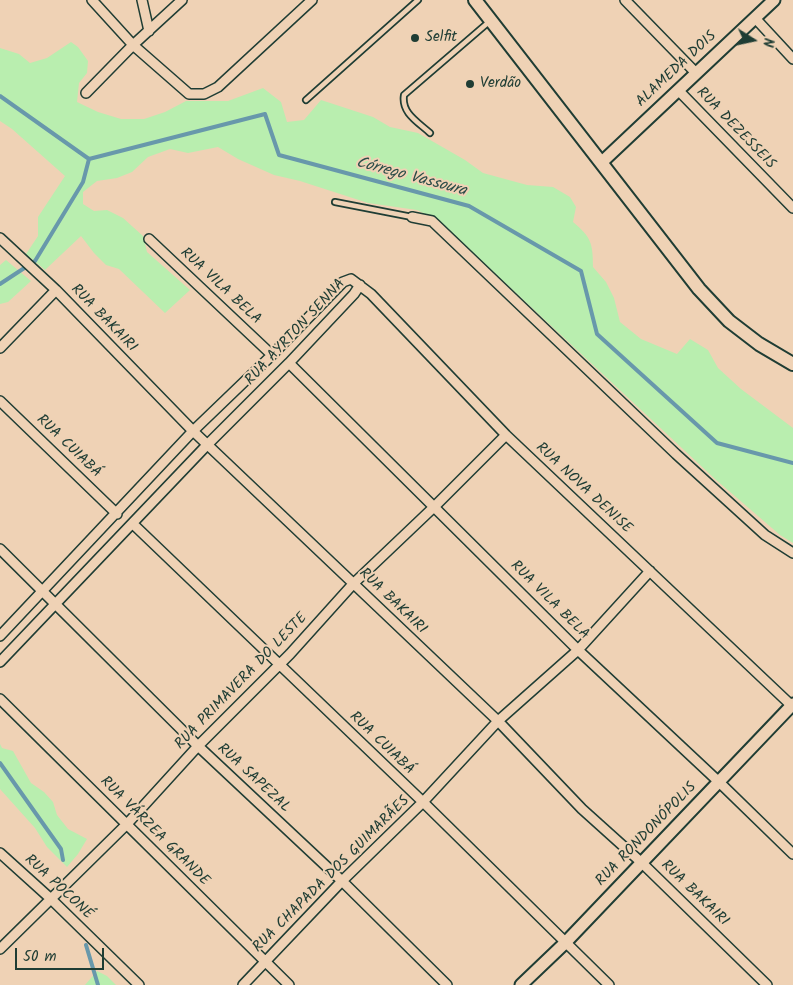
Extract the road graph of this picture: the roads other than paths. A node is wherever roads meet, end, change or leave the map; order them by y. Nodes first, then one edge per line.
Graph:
1 (92, 0) edge
2 (142, 0) edge
3 (182, 0) edge
4 (312, 0) edge
5 (418, 0) edge
6 (475, 0) edge
7 (625, 0) edge
8 (774, 0) edge
9 (755, 18) junction
10 (491, 20) junction
11 (149, 30) junction
12 (133, 46) junction
13 (793, 59) edge
14 (696, 73) junction
15 (678, 90) junction
16 (86, 93) dead end
17 (306, 100) dead end
18 (430, 133) dead end
19 (602, 162) junction
20 (335, 202) dead end
21 (793, 208) edge
22 (412, 217) joint
23 (0, 238) edge
24 (149, 239) dead end
25 (360, 285) junction
26 (56, 290) junction
27 (0, 348) edge
28 (272, 356) junction
29 (289, 363) junction
30 (793, 364) edge
31 (0, 401) edge
32 (193, 431) junction
33 (506, 435) junction
34 (208, 444) junction
35 (435, 506) junction
36 (117, 514) junction
37 (133, 524) junction
38 (0, 549) edge
39 (793, 553) edge
40 (650, 571) junction
41 (353, 584) junction
42 (43, 592) junction
43 (56, 605) junction
44 (0, 636) edge
45 (578, 650) junction
46 (0, 662) edge
47 (278, 665) junction
48 (0, 699) edge
49 (792, 705) edge
50 (498, 721) junction
51 (198, 746) junction
52 (719, 782) junction
53 (423, 802) junction
54 (127, 824) junction
55 (0, 853) edge
56 (793, 854) edge
57 (642, 863) junction
58 (342, 881) junction
59 (50, 899) junction
60 (565, 943) junction
61 (0, 949) edge
62 (265, 962) junction
63 (139, 985) edge
64 (243, 985) edge
65 (289, 985) edge
66 (447, 985) edge
67 (521, 985) edge
68 (608, 985) edge
69 (767, 985) edge

1 - 12 street
2 - 11 street
3 - 11 street
4 - 12 street
5 - 17 lane
6 - 10 main road
7 - 14 street
8 - 9 street, ALAMEDA DOIS
9 - 13 street
9 - 14 street, ALAMEDA DOIS
10 - 18 lane
10 - 19 main road
11 - 12 street
12 - 16 street
14 - 15 street, ALAMEDA DOIS
15 - 19 street, ALAMEDA DOIS
15 - 21 street, RUA DEZESSEIS
19 - 30 main road
20 - 22 lane
22 - 39 street
23 - 26 street, RUA BAKAIRI
24 - 28 street, RUA VILA BELA
25 - 28 street, RUA AYRTON SENNA
25 - 29 street, RUA AYRTON SENNA
25 - 33 street, RUA NOVA DENISE
26 - 27 street
26 - 32 street, RUA BAKAIRI
28 - 32 street, RUA AYRTON SENNA
29 - 34 street, RUA AYRTON SENNA
29 - 35 street, RUA VILA BELA
31 - 36 street, RUA CUIABÁ
32 - 34 street, RUA BAKAIRI
32 - 36 street, RUA AYRTON SENNA
33 - 35 street, RUA PRIMAVERA DO LESTE
33 - 40 street, RUA NOVA DENISE
34 - 37 street, RUA AYRTON SENNA
34 - 41 street, RUA BAKAIRI
35 - 41 street, RUA PRIMAVERA DO LESTE
35 - 45 street, RUA VILA BELA
36 - 42 street, RUA AYRTON SENNA
37 - 43 street, RUA AYRTON SENNA
37 - 47 street, RUA CUIABÁ
38 - 42 street, RUA SAPEZAL
40 - 45 street, RUA CHAPADA DOS GUIMARÃES
40 - 49 street, RUA NOVA DENISE
41 - 47 street, RUA PRIMAVERA DO LESTE
41 - 50 street, RUA BAKAIRI
42 - 43 street, RUA SAPEZAL
42 - 44 street, RUA AYRTON SENNA
43 - 46 street, RUA AYRTON SENNA
43 - 51 street, RUA SAPEZAL
45 - 50 street, RUA CHAPADA DOS GUIMARÃES
45 - 52 street, RUA VILA BELA
47 - 51 street, RUA PRIMAVERA DO LESTE
47 - 53 street, RUA CUIABÁ
48 - 54 street, RUA VÁRZEA GRANDE
49 - 52 street, RUA RONDONÓPOLIS
50 - 53 street, RUA CHAPADA DOS GUIMARÃES
50 - 57 street, RUA BAKAIRI
51 - 54 street, RUA PRIMAVERA DO LESTE
51 - 58 street, RUA SAPEZAL
52 - 56 street, RUA VILA BELA
52 - 57 street, RUA RONDONÓPOLIS
53 - 58 street, RUA CHAPADA DOS GUIMARÃES
53 - 60 street, RUA CUIABÁ
54 - 59 street, RUA PRIMAVERA DO LESTE
54 - 62 street, RUA VÁRZEA GRANDE
55 - 59 street, RUA POCONÉ
57 - 60 street, RUA RONDONÓPOLIS
57 - 69 street, RUA BAKAIRI
58 - 62 street, RUA CHAPADA DOS GUIMARÃES
58 - 66 street, RUA SAPEZAL
59 - 61 street, RUA PRIMAVERA DO LESTE
59 - 63 street, RUA POCONÉ
60 - 67 street, RUA RONDONÓPOLIS
60 - 68 street, RUA CUIABÁ
62 - 64 street, RUA CHAPADA DOS GUIMARÃES
62 - 65 street, RUA VÁRZEA GRANDE

